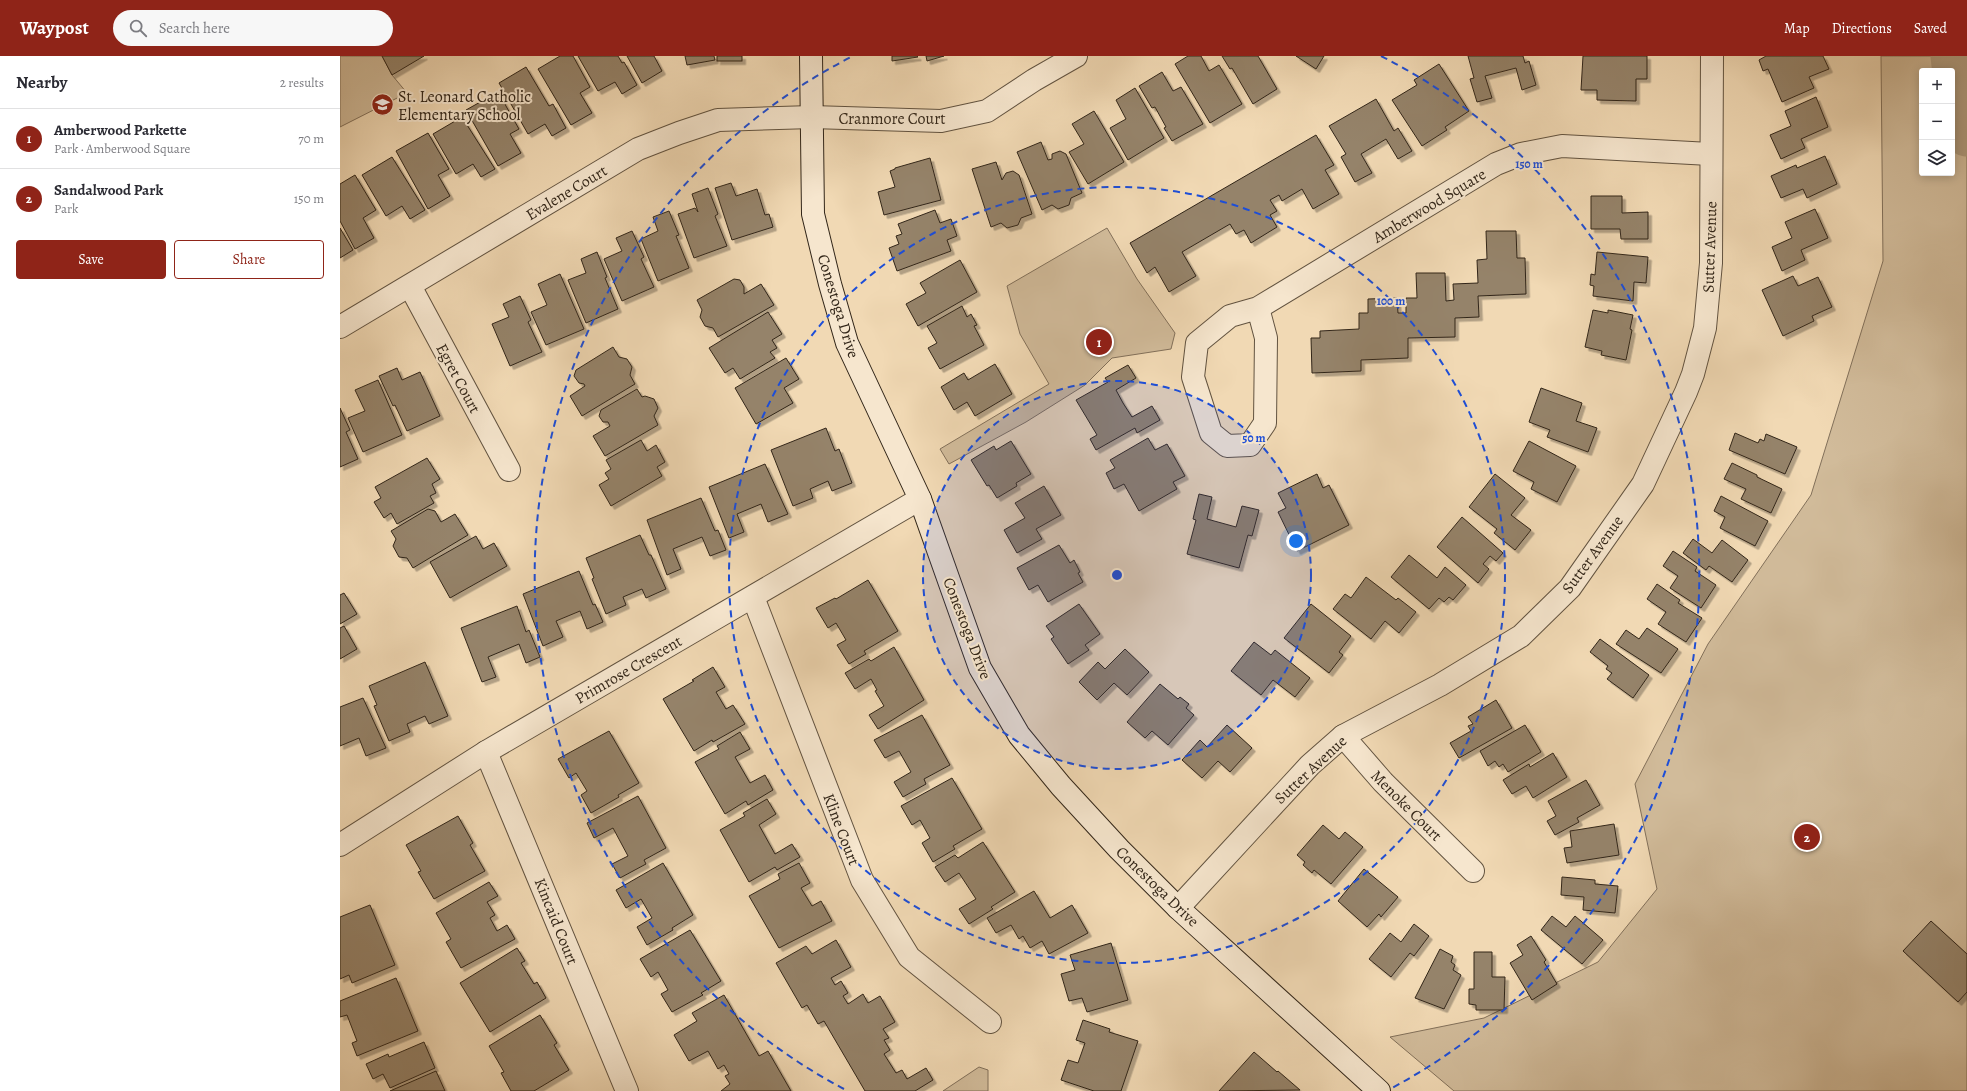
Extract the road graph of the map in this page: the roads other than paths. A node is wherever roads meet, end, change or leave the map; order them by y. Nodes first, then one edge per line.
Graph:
1 (811, 56) edge
2 (1076, 56) edge
3 (1712, 56) edge
4 (812, 117) junction
5 (1710, 154) junction
6 (410, 286) junction
7 (1258, 308) junction
8 (340, 327) edge
9 (509, 470) dead end
10 (920, 500) junction
11 (753, 598) junction
12 (1343, 736) junction
13 (486, 752) junction
14 (340, 845) edge
15 (1473, 871) dead end
16 (1178, 908) junction
17 (990, 1022) dead end
18 (627, 1091) edge
19 (1379, 1091) edge

1 - 4 street, Conestoga Drive
2 - 4 street, Cranmore Court
3 - 5 street, Sutter Avenue
4 - 6 street, Evalene Court
4 - 10 street, Conestoga Drive
5 - 7 street, Amberwood Square
5 - 12 street, Sutter Avenue
6 - 8 street, Evalene Court
6 - 9 street, Egret Court
7 - 7 street, Amberwood Square
10 - 11 street, Primrose Crescent
10 - 16 street, Conestoga Drive
11 - 13 street, Primrose Crescent
11 - 17 street, Kline Court
12 - 15 street, Menoke Court
12 - 16 street, Sutter Avenue
13 - 14 street, Primrose Crescent
13 - 18 street, Kincaid Court
16 - 19 street, Conestoga Drive

